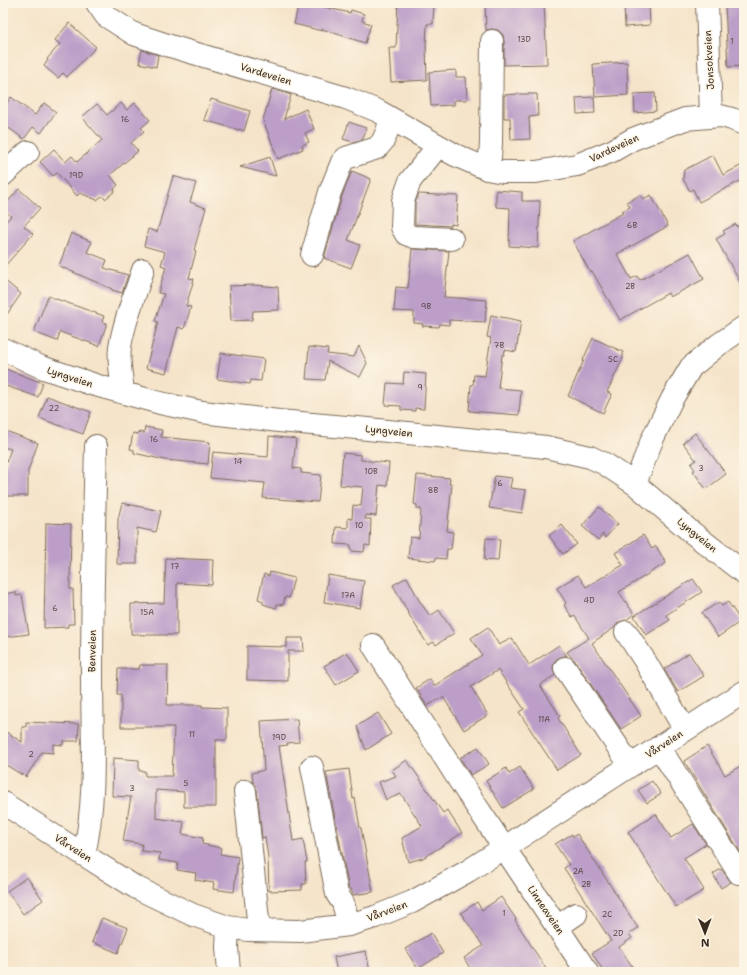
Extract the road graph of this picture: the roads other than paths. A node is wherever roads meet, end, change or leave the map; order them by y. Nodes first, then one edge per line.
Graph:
1 (97, 3) edge
2 (706, 3) edge
3 (492, 41) dead end
4 (711, 116) junction
5 (392, 119) junction
6 (744, 124) edge
7 (438, 146) junction
8 (28, 152) dead end
9 (487, 169) junction
10 (3, 175) edge
11 (452, 239) dead end
12 (312, 255) dead end
13 (143, 270) dead end
14 (744, 327) edge
15 (3, 349) edge
16 (123, 393) junction
17 (96, 446) dead end
18 (634, 484) junction
19 (744, 573) edge
20 (626, 632) dead end
21 (373, 645) dead end
22 (565, 668) dead end
23 (744, 692) edge
24 (686, 730) junction
25 (659, 747) junction
26 (630, 765) junction
27 (312, 767) dead end
28 (245, 791) dead end
29 (3, 803) edge
30 (504, 848) junction
31 (84, 855) junction
32 (739, 873) dead end
33 (576, 914) dead end
34 (349, 925) junction
35 (228, 927) junction
36 (557, 927) junction
37 (259, 930) junction
38 (229, 972) edge
39 (587, 972) edge

1 - 5 street, Vardeveien
2 - 4 street, Jonsokveien
3 - 9 street
4 - 6 street, Vardeveien
4 - 9 street, Vardeveien
5 - 7 street, Vardeveien
5 - 12 street
7 - 9 street, Vardeveien
7 - 11 street
8 - 10 street
13 - 16 street
14 - 18 street
15 - 16 street, Lyngveien
16 - 18 street, Lyngveien
17 - 31 street, Benveien
18 - 19 street, Lyngveien
20 - 24 street
21 - 30 street, Linneaveien
22 - 26 street
23 - 24 street, Vårveien
24 - 25 street, Vårveien
25 - 26 street, Vårveien
25 - 32 street
26 - 30 street, Vårveien
27 - 34 street
28 - 37 street
29 - 31 street, Vårveien
30 - 34 street, Vårveien
30 - 36 street, Linneaveien
31 - 35 street, Vårveien
33 - 36 street
34 - 37 street, Vårveien
35 - 37 street, Vårveien
35 - 38 street
36 - 39 street, Linneaveien

